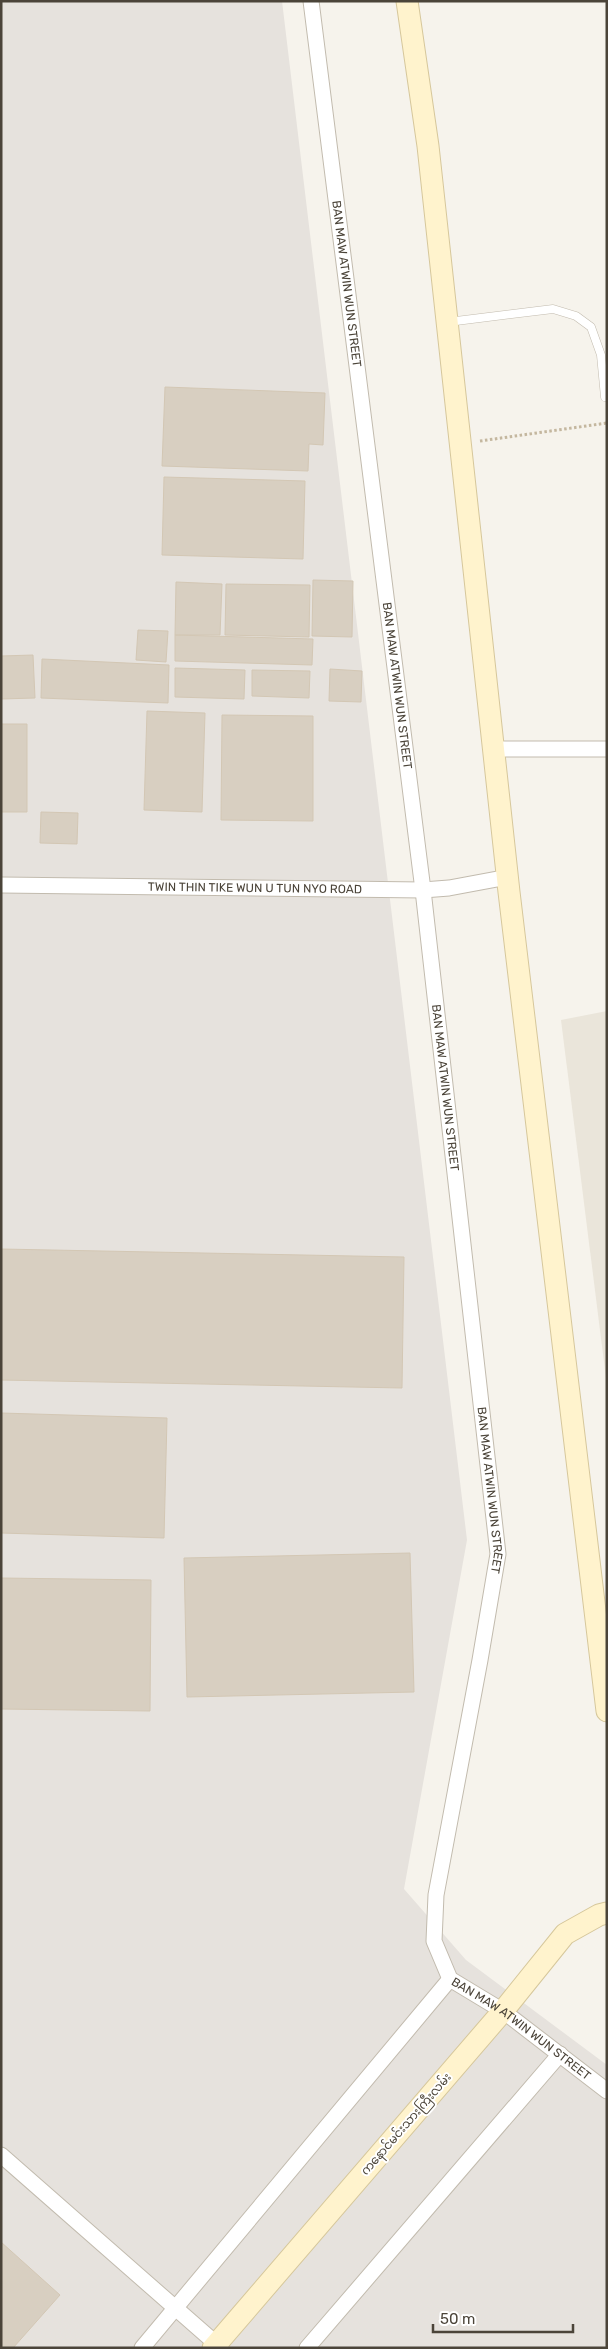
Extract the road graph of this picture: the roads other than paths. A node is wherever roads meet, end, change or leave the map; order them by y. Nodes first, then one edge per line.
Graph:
1 (311, 1) edge
2 (406, 1) edge
3 (446, 322) junction
4 (606, 397) edge
5 (494, 749) junction
6 (607, 749) edge
7 (508, 878) junction
8 (1, 885) edge
9 (423, 890) junction
10 (606, 1700) edge
11 (607, 1913) edge
12 (450, 1979) junction
13 (503, 2011) junction
14 (560, 2054) junction
15 (607, 2091) edge
16 (1, 2155) edge
17 (176, 2308) junction
18 (217, 2346) edge
19 (142, 2348) edge
20 (307, 2348) edge

1 - 9 street, BAN MAW ATWIN WUN STREET
2 - 3 main road
3 - 4 lane
3 - 5 main road
5 - 6 street
5 - 7 main road
7 - 9 street, TWIN THIN TIKE WUN U TUN NYO ROAD
7 - 10 main road
8 - 9 street, TWIN THIN TIKE WUN U TUN NYO ROAD
9 - 12 street, BAN MAW ATWIN WUN STREET
11 - 13 main road, ကနောင်မင်းသားကြီးလမ်း
12 - 13 street, BAN MAW ATWIN WUN STREET
12 - 17 street
13 - 14 street, BAN MAW ATWIN WUN STREET
13 - 18 main road, ကနောင်မင်းသားကြီးလမ်း
14 - 15 street, BAN MAW ATWIN WUN STREET
14 - 20 street
16 - 17 street
17 - 18 street
17 - 19 street

